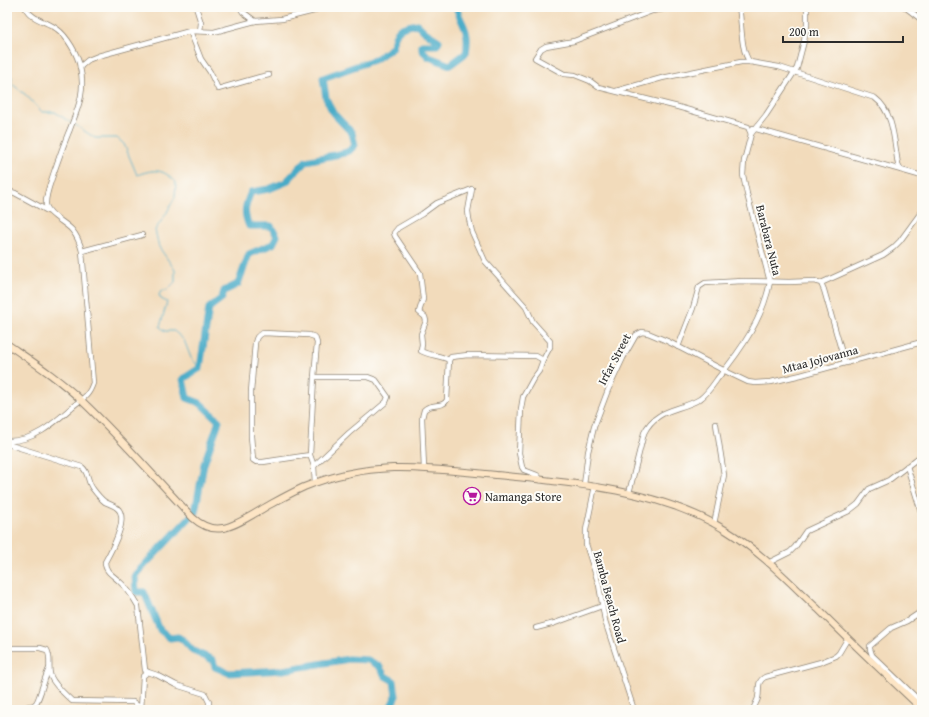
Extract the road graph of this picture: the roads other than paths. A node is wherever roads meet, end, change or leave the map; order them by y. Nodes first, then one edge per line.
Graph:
1 (25, 7) edge
2 (196, 7) edge
3 (240, 7) edge
4 (318, 7) edge
5 (675, 7) edge
6 (739, 7) edge
7 (808, 7) edge
8 (904, 7) edge
9 (922, 20) edge
10 (255, 21) junction
11 (190, 31) junction
12 (200, 31) junction
13 (750, 62) junction
14 (80, 67) junction
15 (795, 72) junction
16 (270, 76) dead end
17 (616, 91) junction
18 (748, 127) junction
19 (755, 129) junction
20 (751, 134) junction
21 (901, 170) junction
22 (922, 176) edge
23 (7, 191) edge
24 (922, 211) edge
25 (48, 212) junction
26 (142, 235) dead end
27 (82, 252) junction
28 (770, 282) junction
29 (820, 284) junction
30 (922, 342) edge
31 (7, 344) edge
32 (678, 348) junction
33 (449, 360) junction
34 (542, 360) junction
35 (847, 363) junction
36 (724, 371) junction
37 (314, 377) junction
38 (81, 400) junction
39 (716, 424) dead end
40 (7, 443) edge
41 (310, 455) junction
42 (922, 455) edge
43 (314, 466) junction
44 (907, 466) junction
45 (424, 469) junction
46 (541, 480) junction
47 (316, 483) junction
48 (584, 485) junction
49 (595, 486) junction
50 (629, 493) junction
51 (922, 515) edge
52 (714, 524) junction
53 (768, 563) junction
54 (602, 606) junction
55 (922, 611) edge
56 (536, 628) dead end
57 (848, 638) junction
58 (7, 648) edge
59 (49, 668) junction
60 (148, 672) junction
61 (922, 703) edge
62 (25, 708) edge
63 (7, 709) edge
64 (141, 709) edge
65 (922, 709) edge
66 (209, 710) edge
67 (634, 710) edge
68 (753, 710) edge

1 - 14 street
2 - 12 street
3 - 10 street
4 - 10 street
5 - 17 street
6 - 13 street
7 - 15 street, Barabara Nuta
8 - 9 street
10 - 12 street
11 - 12 street
11 - 14 street
11 - 16 street
13 - 15 street
13 - 17 street
14 - 25 street
15 - 19 street, Barabara Nuta
15 - 21 street
17 - 18 street
18 - 19 street
18 - 20 street
19 - 20 street, Barabara Nuta
19 - 21 street
20 - 28 street, Barabara Nuta
21 - 22 street
23 - 25 street
24 - 29 street
25 - 27 street
26 - 27 street
27 - 38 street
28 - 29 street
28 - 32 street
28 - 36 street, Barabara Nuta
29 - 35 street
30 - 35 street, Mtaa Jojovanna
31 - 38 main road
32 - 36 street, Irfar Street
32 - 48 street, Irfar Street
33 - 34 street
33 - 34 street
33 - 45 street
34 - 46 street
35 - 36 street, Mtaa Jojovanna
36 - 50 street, Barabara Nuta
37 - 41 street
37 - 41 street
37 - 43 street
38 - 40 street
38 - 47 main road
39 - 52 street
40 - 60 street
41 - 43 street
42 - 44 street
43 - 47 street
44 - 51 street
44 - 53 street
45 - 46 main road
45 - 47 main road
46 - 48 main road
48 - 49 main road
49 - 50 main road
49 - 54 street, Bamba Beach Road
50 - 52 main road
52 - 53 main road
53 - 57 main road
54 - 56 street
54 - 67 street, Bamba Beach Road
55 - 61 street
57 - 65 main road
57 - 68 street
58 - 59 street
59 - 62 street
59 - 64 street
60 - 64 street
60 - 66 street
62 - 63 street

